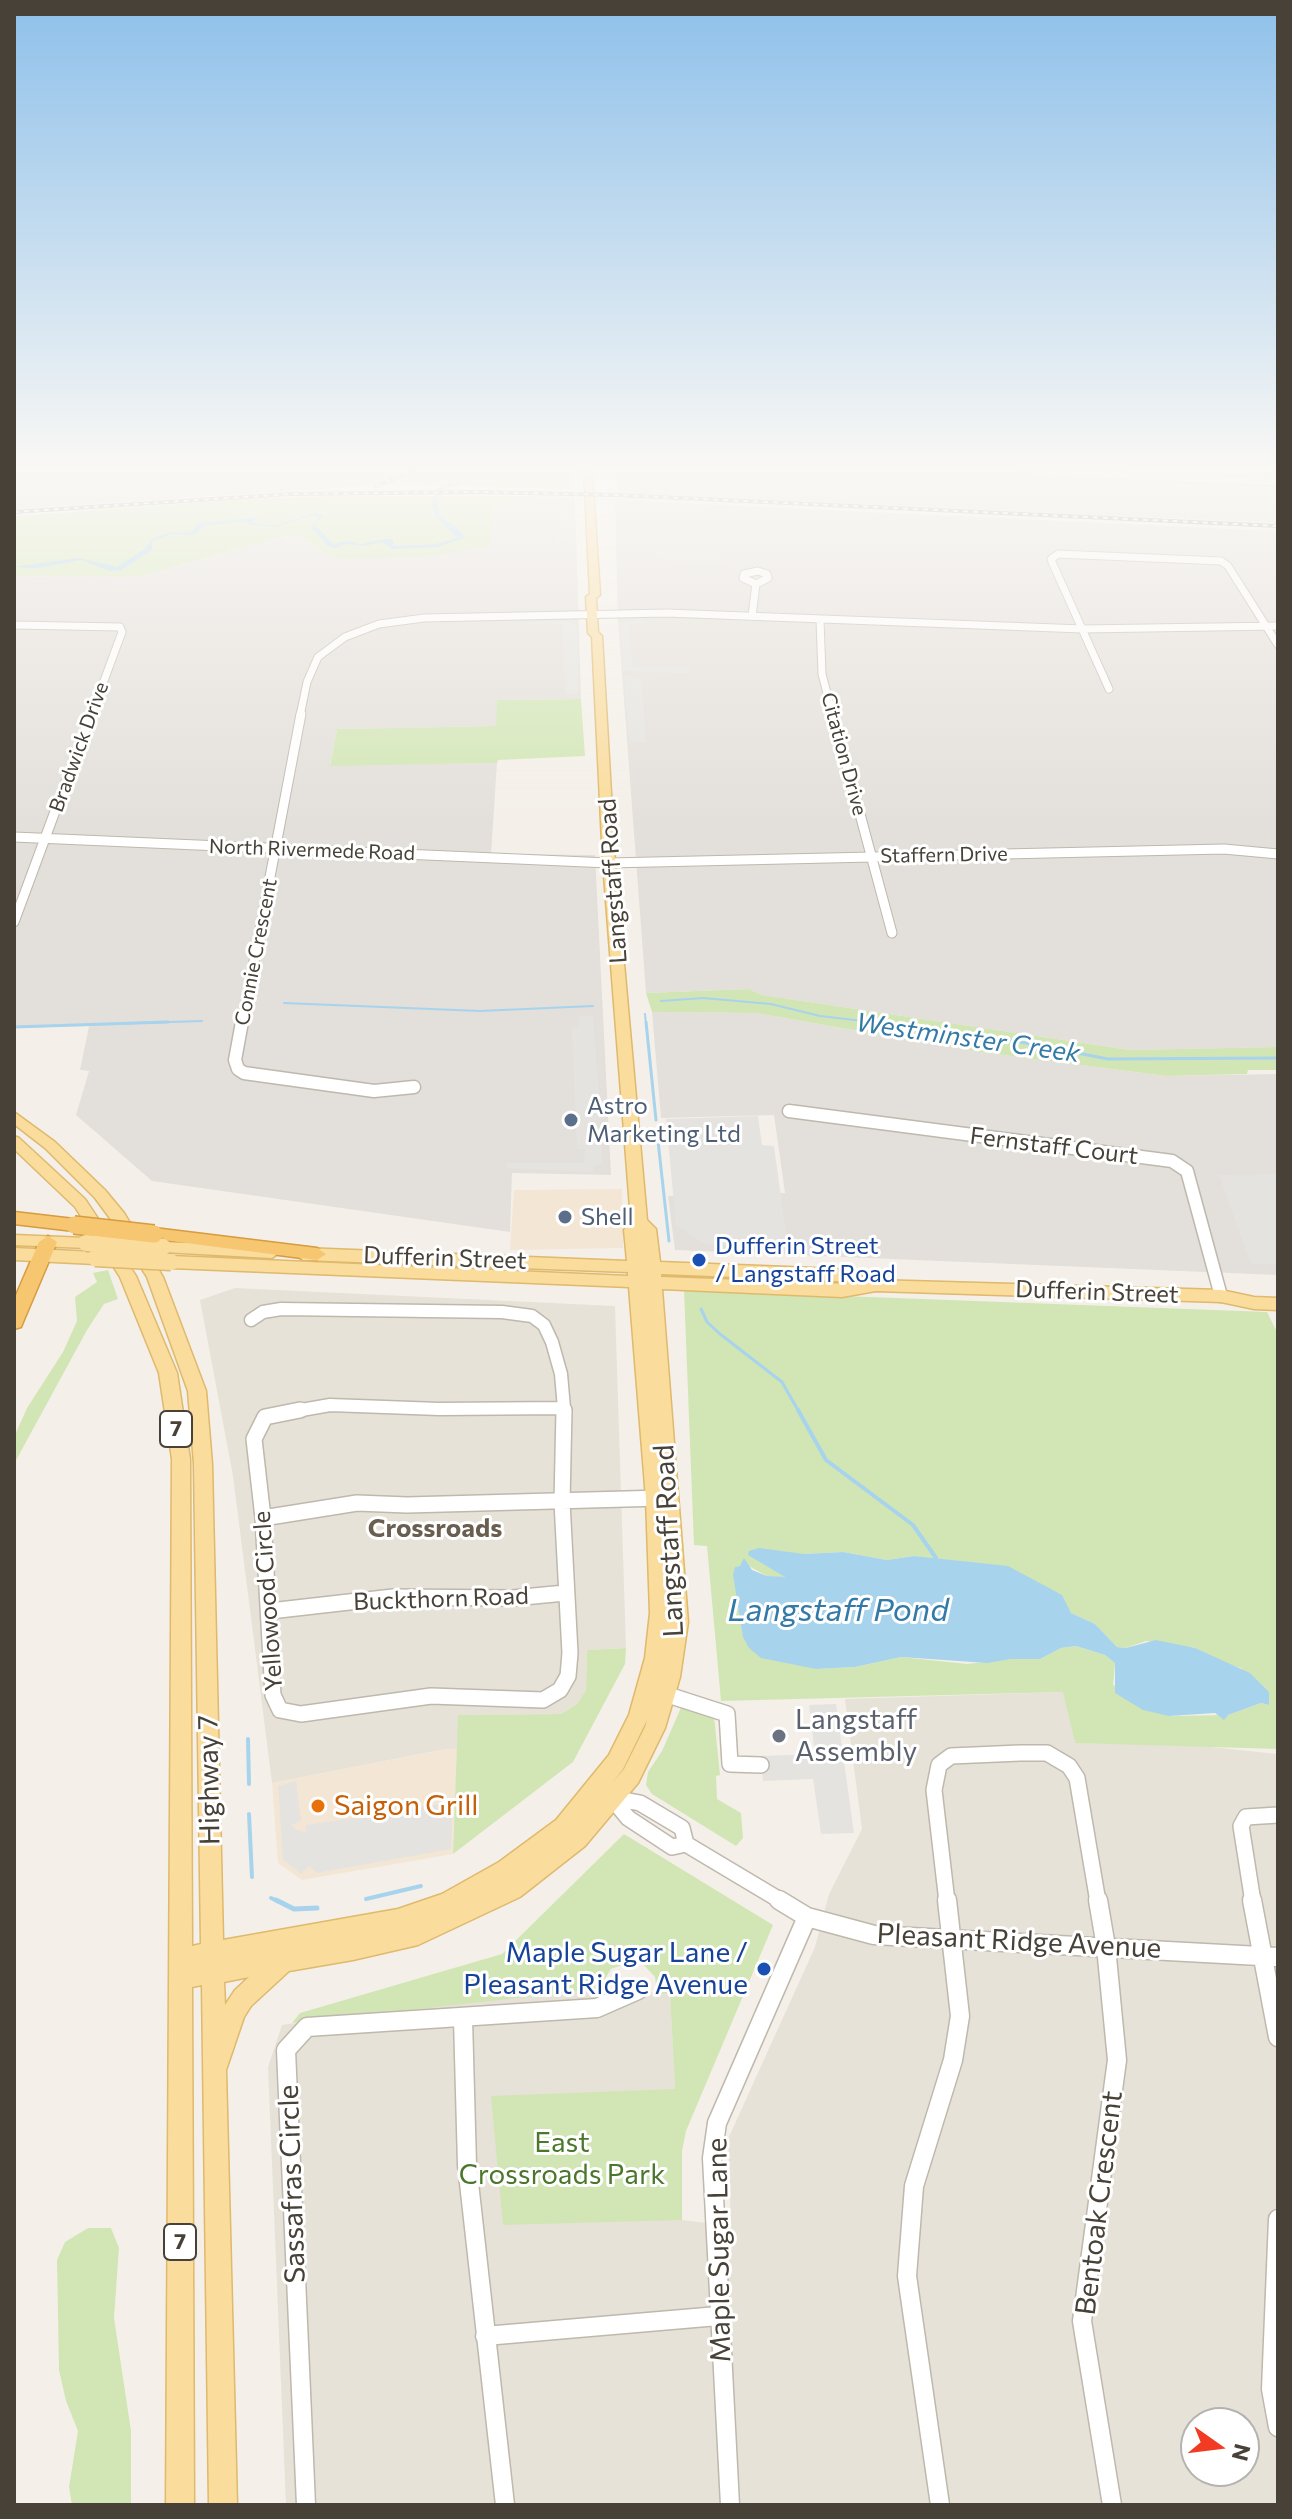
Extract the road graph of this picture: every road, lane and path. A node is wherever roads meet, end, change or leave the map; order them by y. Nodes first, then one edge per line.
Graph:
1 (595, 589) edge
2 (755, 589) edge
3 (1064, 589) edge
4 (1242, 589) edge
5 (596, 615) junction
6 (752, 616) junction
7 (820, 620) junction
8 (14, 625) edge
9 (1266, 626) junction
10 (1278, 626) edge
11 (1082, 629) junction
12 (1278, 645) edge
13 (1109, 689) dead end
14 (14, 837) edge
15 (45, 839) junction
16 (277, 849) junction
17 (1278, 854) edge
18 (873, 856) junction
19 (609, 863) junction
20 (14, 922) edge
21 (892, 933) dead end
22 (414, 1087) dead end
23 (789, 1111) dead end
24 (14, 1117) edge
25 (14, 1141) edge
26 (14, 1218) edge
27 (14, 1240) edge
28 (163, 1248) junction
29 (46, 1249) junction
30 (14, 1254) edge
31 (317, 1254) joint
32 (644, 1275) junction
33 (1278, 1293) edge
34 (1221, 1296) junction
35 (1278, 1304) edge
36 (251, 1320) dead end
37 (14, 1322) edge
38 (564, 1408) junction
39 (662, 1498) junction
40 (562, 1502) junction
41 (263, 1518) junction
42 (565, 1593) junction
43 (270, 1611) junction
44 (665, 1694) junction
45 (761, 1765) dead end
46 (606, 1792) junction
47 (1278, 1815) edge
48 (807, 1917) junction
49 (954, 1942) junction
50 (1106, 1947) junction
51 (1270, 1956) edge
52 (283, 1961) junction
53 (214, 1962) junction
54 (180, 1969) junction
55 (638, 1990) dead end
56 (463, 2019) junction
57 (1278, 2037) edge
58 (212, 2079) junction
59 (1278, 2219) edge
60 (718, 2316) junction
61 (485, 2336) junction
62 (1278, 2427) edge
63 (180, 2505) edge
64 (223, 2505) edge
65 (306, 2505) edge
66 (505, 2505) edge
67 (730, 2505) edge
68 (940, 2505) edge
69 (1112, 2505) edge

1 - 5 main road, Langstaff Road
2 - 6 street
3 - 11 street
4 - 9 street
5 - 6 street, Connie Crescent
5 - 16 street, Connie Crescent
5 - 19 main road, Langstaff Road
6 - 7 street, Connie Crescent
7 - 11 street, Connie Crescent
7 - 18 street, Citation Drive
8 - 15 street, Bradwick Drive
9 - 10 street, Connie Crescent
9 - 11 street, Connie Crescent
9 - 12 street
11 - 13 street
14 - 15 street, North Rivermede Road
15 - 16 street, North Rivermede Road
15 - 20 street, Bradwick Drive
16 - 19 street, North Rivermede Road
16 - 22 street, Connie Crescent
17 - 18 street, Staffern Drive
18 - 19 street, Staffern Drive
18 - 21 street, Citation Drive
19 - 32 main road, Langstaff Road
23 - 34 street, Fernstaff Court
24 - 53 main road, Highway 7 / 7
25 - 54 main road, Highway 7 / 7
26 - 28 highway, bridge
27 - 29 main road, Dufferin Street
28 - 29 main road, Dufferin Street, bridge
28 - 31 highway
28 - 32 main road, Dufferin Street
29 - 30 main road, Dufferin Street
29 - 37 highway
31 - 32 main road, Dufferin Street
32 - 34 main road, Dufferin Street
32 - 39 main road, Langstaff Road
33 - 34 main road, Dufferin Street
34 - 35 main road, Dufferin Street
36 - 38 street, Yellowood Circle
38 - 40 street, Yellowood Circle
38 - 41 street, Yellowood Circle
39 - 40 street
39 - 44 main road, Langstaff Road
39 - 46 main road, Langstaff Road
40 - 41 street
40 - 42 street, Yellowood Circle
41 - 43 street, Yellowood Circle
42 - 43 street, Buckthorn Road
42 - 43 street, Yellowood Circle
44 - 45 street
44 - 46 main road, Langstaff Road
46 - 48 street, Pleasant Ridge Avenue
46 - 52 main road, Langstaff Road
46 - 53 main road, Langstaff Road
47 - 51 street
48 - 49 street, Pleasant Ridge Avenue
48 - 60 street, Maple Sugar Lane
49 - 50 street, Pleasant Ridge Avenue
49 - 50 street, Bentoak Crescent
49 - 68 street
50 - 51 street, Pleasant Ridge Avenue
50 - 69 street, Bentoak Crescent
51 - 57 street
52 - 53 main road, Langstaff Road
52 - 58 main road
53 - 54 main road, Langstaff Road
53 - 58 main road, Highway 7 / 7
54 - 63 main road, Highway 7 / 7
55 - 56 street, Sassafras Circle
56 - 61 street
56 - 65 street, Sassafras Circle
58 - 64 main road, Highway 7 / 7
59 - 62 street
60 - 61 street
60 - 67 street, Maple Sugar Lane
61 - 66 street

